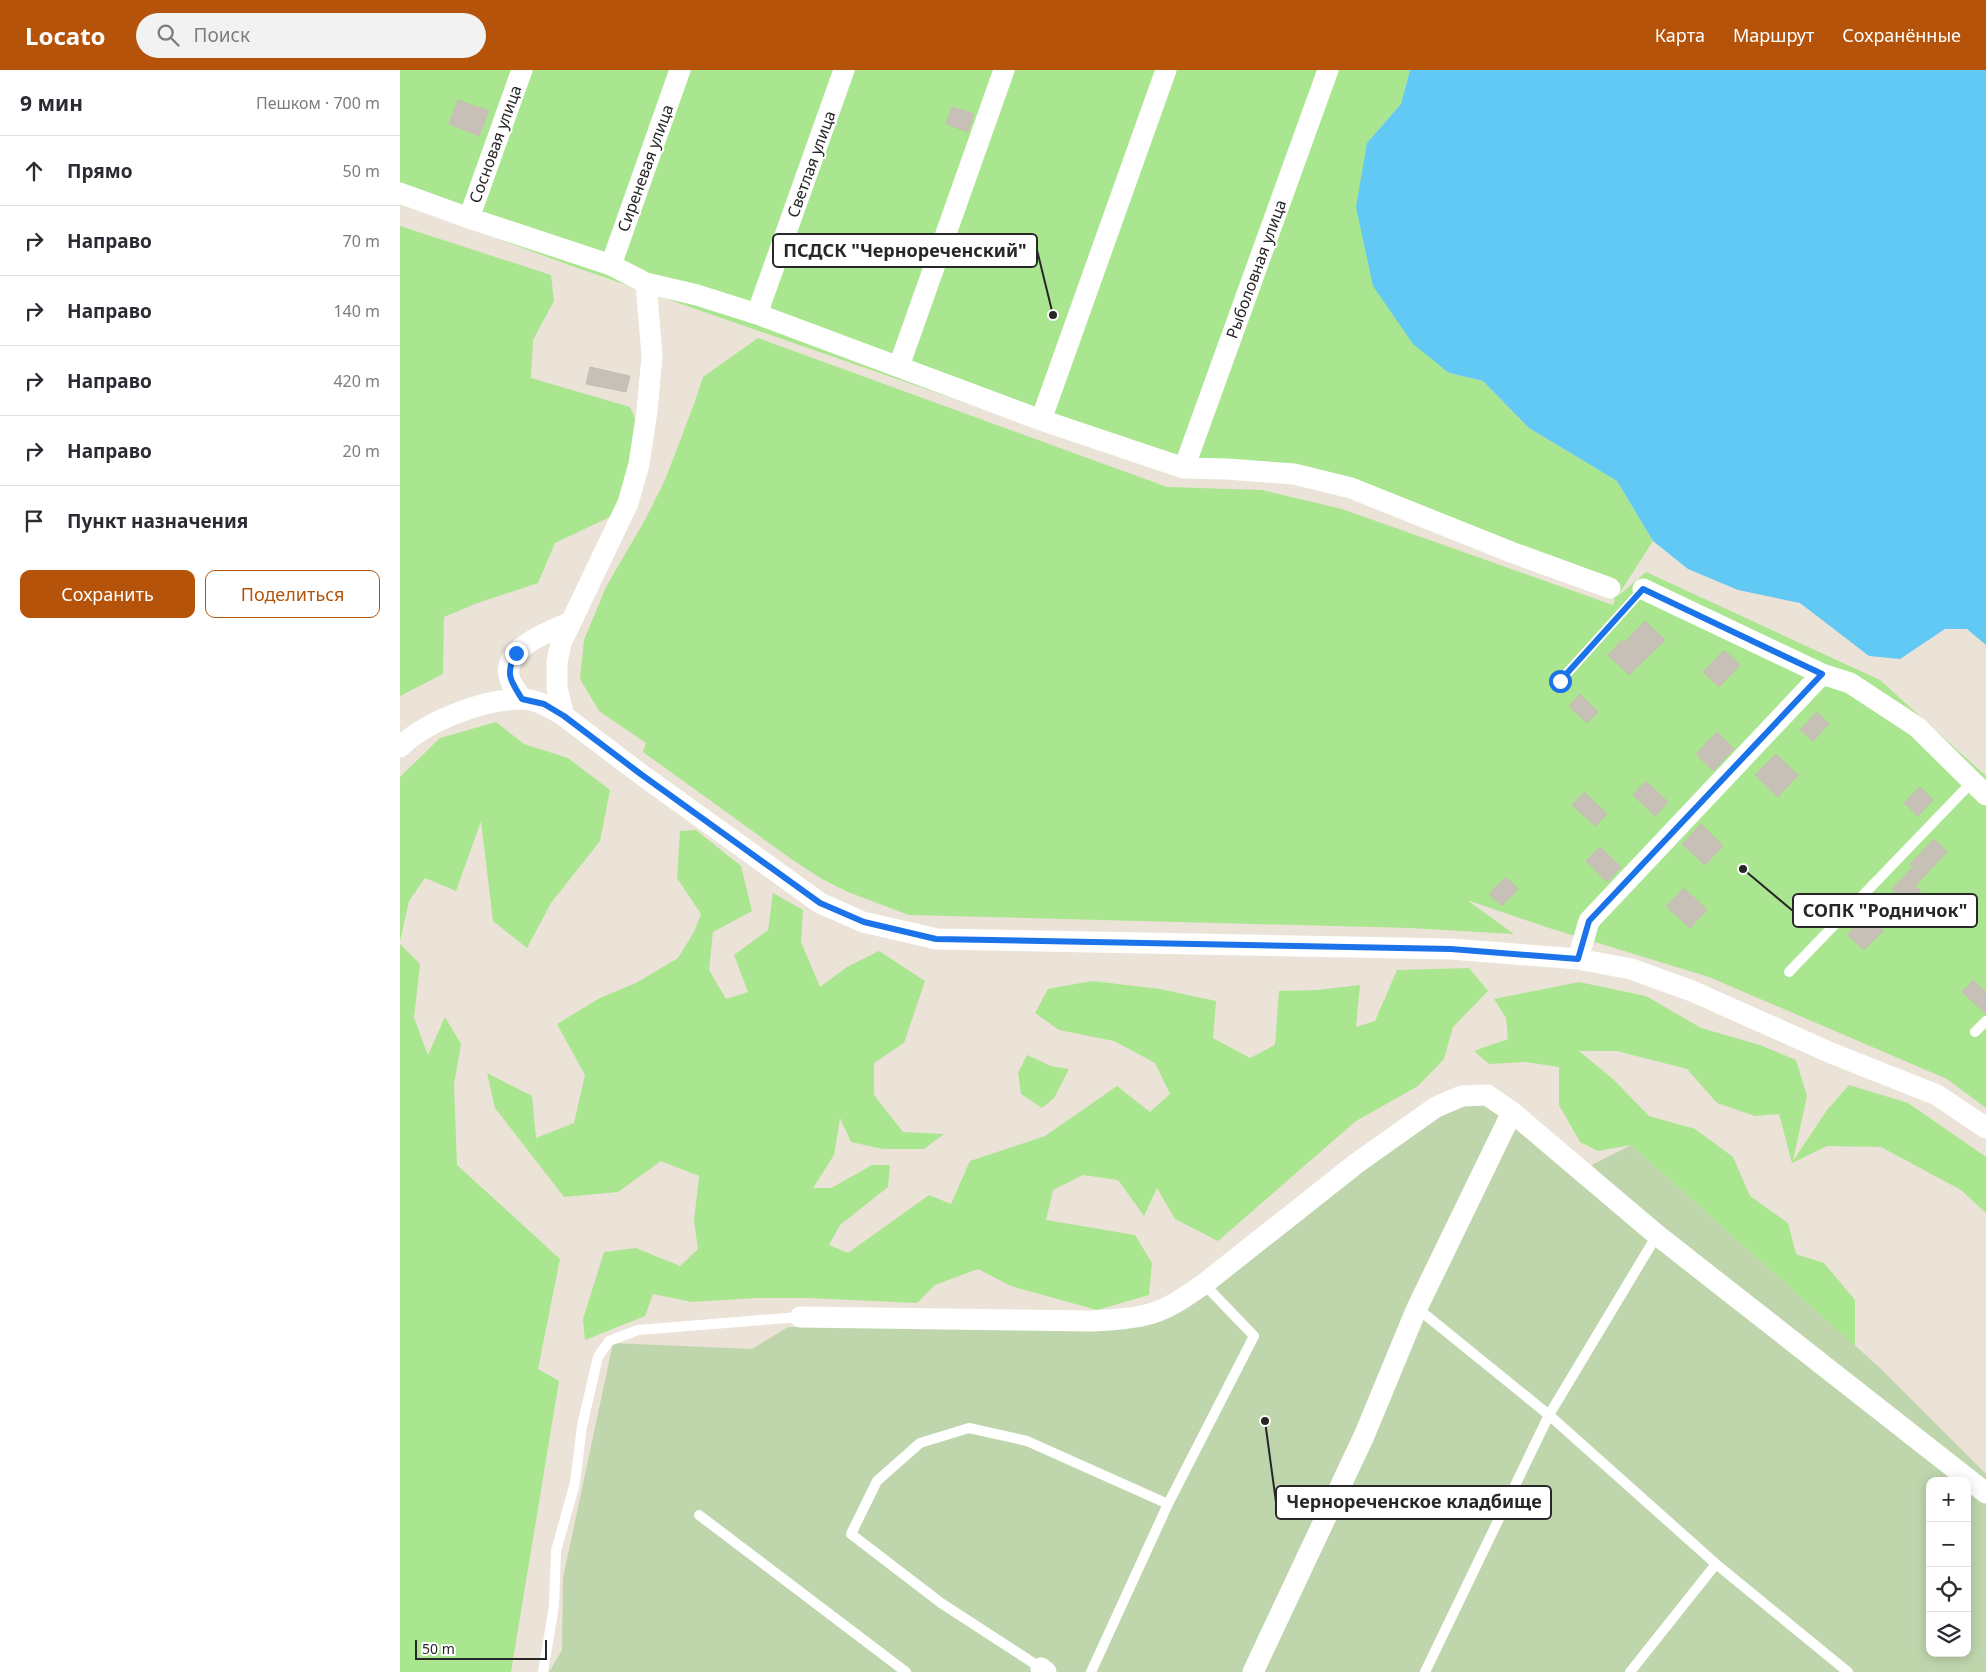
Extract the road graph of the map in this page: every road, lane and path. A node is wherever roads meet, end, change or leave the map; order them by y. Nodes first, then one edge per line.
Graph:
1 (522, 70) edge
2 (680, 70) edge
3 (844, 70) edge
4 (1004, 70) edge
5 (1166, 70) edge
6 (1328, 70) edge
7 (400, 193) edge
8 (469, 218) junction
9 (610, 265) junction
10 (646, 283) junction
11 (757, 314) junction
12 (899, 366) junction
13 (1041, 420) junction
14 (1184, 468) junction
15 (1610, 588) dead end
16 (1643, 589) joint
17 (571, 622) junction
18 (1822, 674) junction
19 (1560, 681) dead end
20 (522, 699) junction
21 (564, 716) junction
22 (400, 747) edge
23 (1979, 788) edge
24 (1578, 959) junction
25 (1789, 972) dead end
26 (1986, 1021) edge
27 (1975, 1032) dead end
28 (1512, 1112) junction
29 (1986, 1128) edge
30 (1657, 1235) junction
31 (1204, 1284) junction
32 (1417, 1308) junction
33 (800, 1317) joint
34 (1549, 1415) junction
35 (1986, 1493) edge
36 (1168, 1504) junction
37 (699, 1515) dead end
38 (1716, 1564) junction
39 (1043, 1670) edge
40 (543, 1672) edge
41 (906, 1672) edge
42 (1091, 1672) edge
43 (1253, 1672) edge
44 (1425, 1672) edge
45 (1630, 1672) edge
46 (1848, 1672) edge

1 - 8 street, Сосновая улица
2 - 9 street, Сиреневая улица
3 - 11 street, Светлая улица
4 - 12 street
5 - 13 street
6 - 14 street, Рыболовная улица
7 - 8 street
8 - 9 street
9 - 10 street
10 - 11 street
10 - 17 street
11 - 12 street
12 - 13 street
13 - 14 street
14 - 15 street
16 - 18 street
16 - 19 lane
17 - 20 street
17 - 21 street
18 - 23 street
18 - 24 street
20 - 21 street
20 - 22 street
21 - 24 street
23 - 25 lane
24 - 29 street
26 - 27 lane
28 - 30 street
28 - 31 street
28 - 32 street
30 - 34 lane
30 - 35 street
31 - 33 street
31 - 36 lane
32 - 34 lane
32 - 43 street
33 - 40 lane
34 - 38 lane
34 - 44 lane
36 - 39 lane
36 - 42 lane
37 - 41 lane
38 - 45 lane
38 - 46 lane

